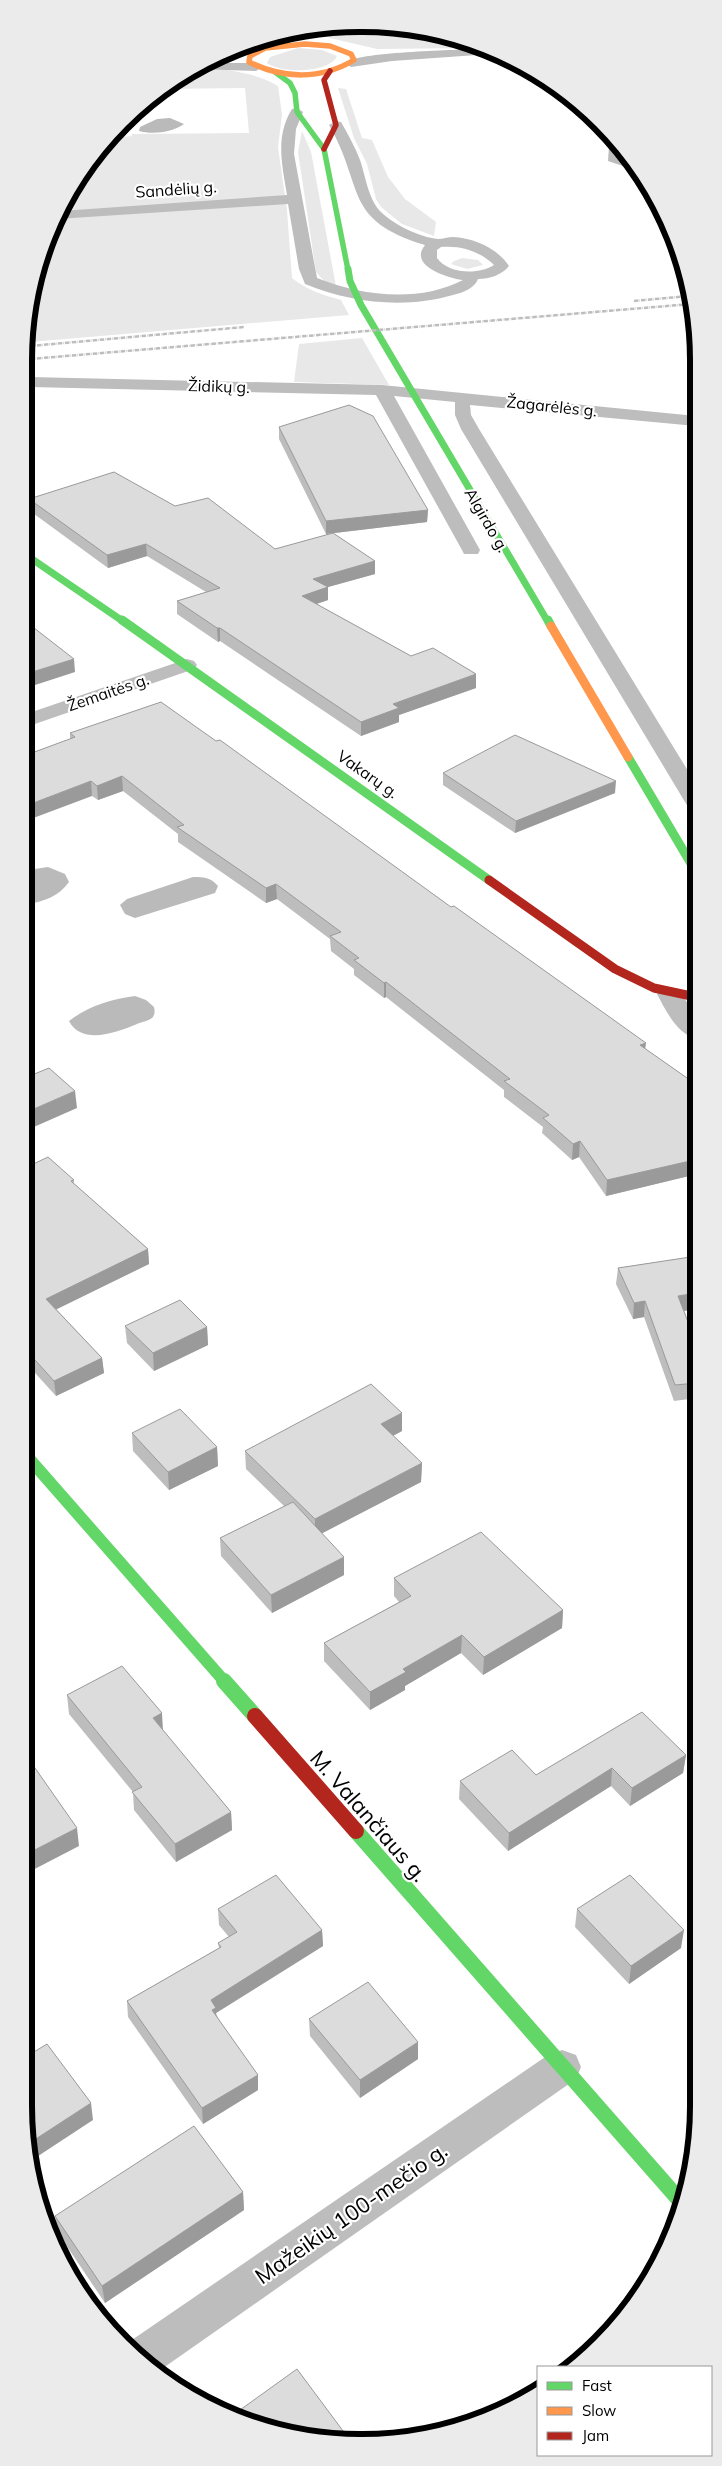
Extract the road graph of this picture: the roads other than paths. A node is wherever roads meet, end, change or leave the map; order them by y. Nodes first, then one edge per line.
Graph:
1 (313, 36) dead end
2 (287, 41) edge
3 (268, 46) edge
4 (330, 46) junction
5 (467, 50) edge
6 (346, 51) junction
7 (474, 53) edge
8 (228, 61) edge
9 (253, 62) junction
10 (351, 63) junction
11 (219, 65) edge
12 (330, 71) junction
13 (275, 72) junction
14 (297, 112) junction
15 (336, 125) junction
16 (325, 154) junction
17 (296, 199) junction
18 (67, 214) edge
19 (438, 243) junction
20 (471, 276) junction
21 (32, 382) edge
22 (382, 390) junction
23 (408, 392) joint
24 (468, 398) junction
25 (690, 421) edge
26 (471, 550) dead end
27 (32, 559) edge
28 (187, 665) junction
29 (32, 719) edge
30 (690, 792) edge
31 (690, 862) edge
32 (669, 994) junction
33 (690, 996) edge
34 (690, 1025) edge
35 (32, 1463) edge
36 (562, 2067) junction
37 (676, 2196) edge
38 (146, 2354) edge

1 - 4 main road
2 - 4 main road
3 - 9 main road
4 - 6 main road
5 - 6 street
6 - 10 main road
7 - 10 street
8 - 9 street
9 - 11 street
9 - 13 main road, Algirdo g.
10 - 12 main road, Algirdo g.
12 - 13 main road, Algirdo g.
12 - 15 main road
13 - 14 main road, Algirdo g.
14 - 16 main road, Algirdo g.
14 - 17 street
15 - 16 main road
15 - 19 street
16 - 31 main road, Algirdo g.
17 - 18 street, Sandėlių g.
17 - 20 street
19 - 20 street
19 - 20 street
21 - 22 street, Židikų g.
22 - 23 street, Židikų g.
22 - 26 street
23 - 24 street, Žagarėlės g.
24 - 25 street, Žagarėlės g.
24 - 30 street
27 - 28 main road, Vakarų g.
28 - 29 street, Žemaitės g.
28 - 32 main road, Vakarų g.
32 - 33 main road, Vakarų g.
32 - 34 street
35 - 36 main road, M. Valančiaus g.
36 - 37 main road, M. Valančiaus g.
36 - 38 street, Mažeikių 100-mečio g.

